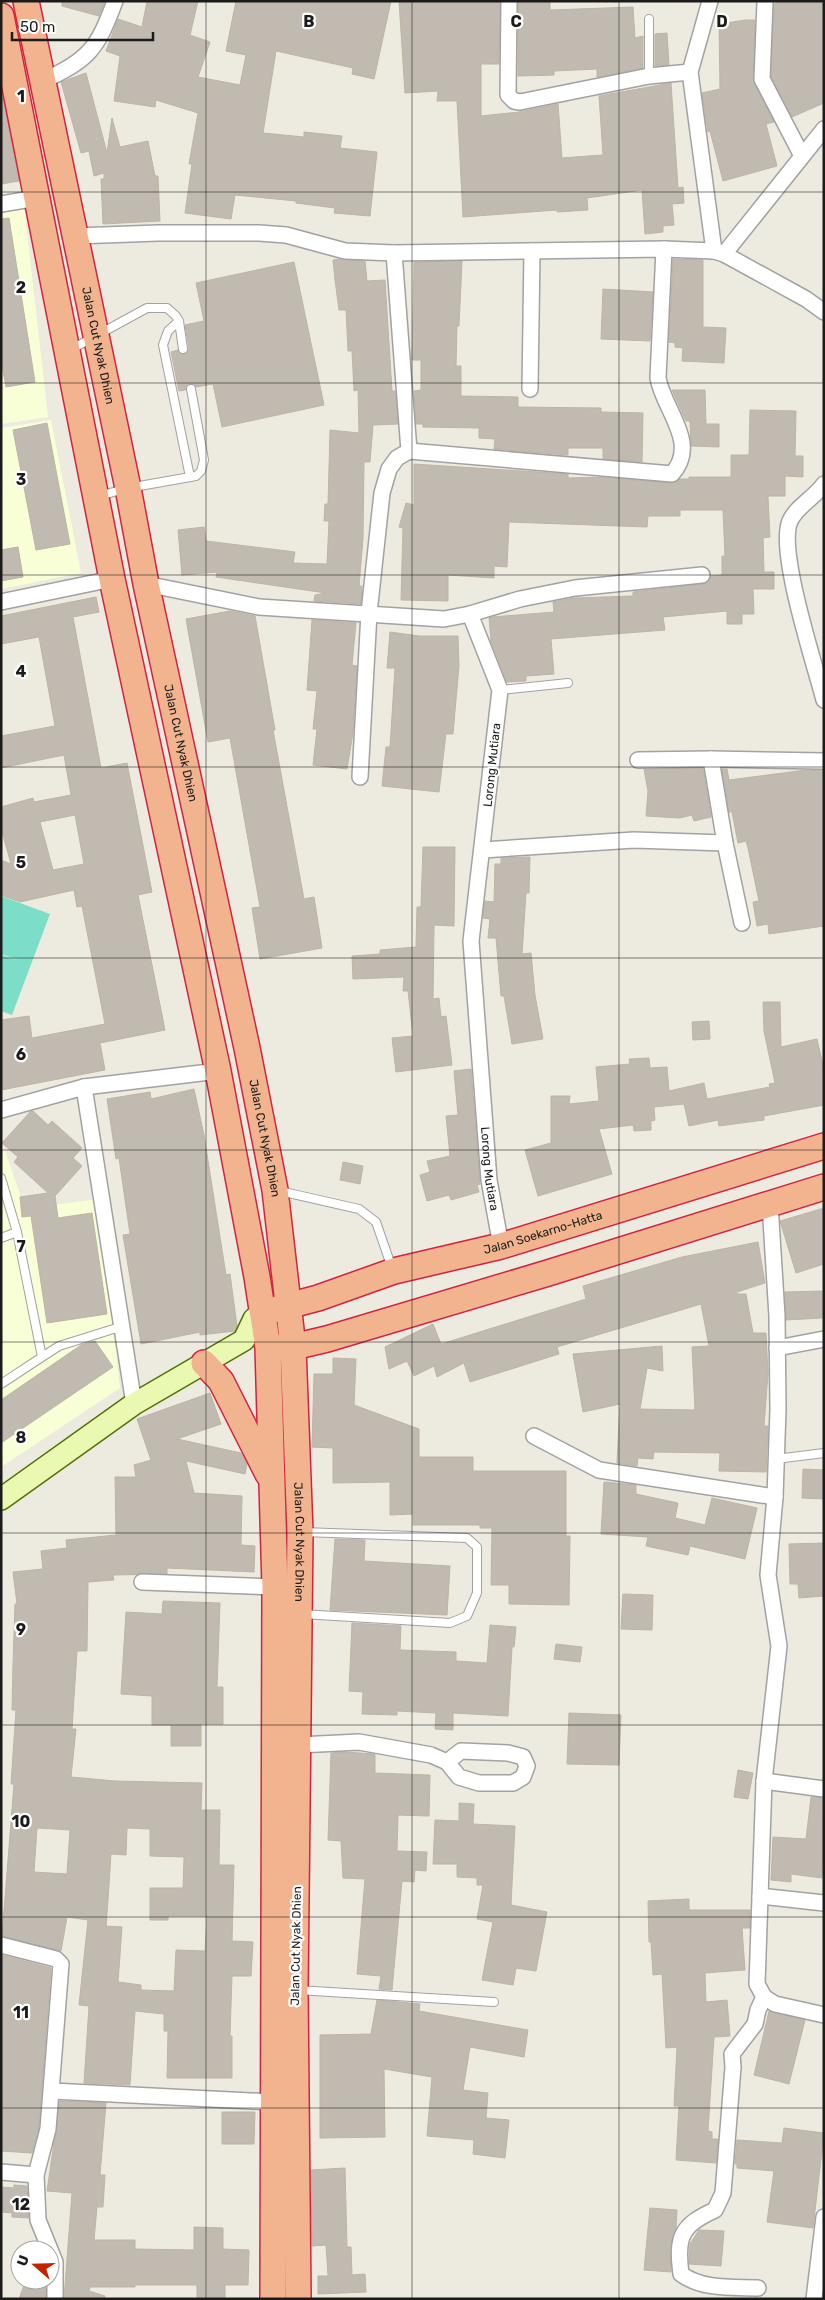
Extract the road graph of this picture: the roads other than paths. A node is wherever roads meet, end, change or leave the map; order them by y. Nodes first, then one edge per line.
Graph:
1 (26, 1) edge
2 (115, 1) edge
3 (509, 1) edge
4 (710, 1) edge
5 (764, 2) edge
6 (1, 16) edge
7 (648, 19) dead end
8 (690, 72) junction
9 (649, 76) junction
10 (43, 81) junction
11 (824, 130) edge
12 (802, 156) junction
13 (37, 198) junction
14 (1, 204) edge
15 (75, 236) junction
16 (664, 249) junction
17 (532, 251) junction
18 (394, 253) junction
19 (719, 253) junction
20 (824, 312) edge
21 (179, 321) junction
22 (95, 335) junction
23 (184, 349) dead end
24 (68, 351) junction
25 (191, 389) dead end
26 (530, 389) dead end
27 (409, 451) junction
28 (190, 477) junction
29 (824, 484) edge
30 (128, 488) junction
31 (96, 496) junction
32 (702, 576) dead end
33 (112, 579) junction
34 (146, 584) junction
35 (1, 602) edge
36 (369, 613) junction
37 (470, 614) junction
38 (818, 651) edge
39 (568, 683) dead end
40 (500, 690) junction
41 (824, 700) edge
42 (711, 759) junction
43 (638, 760) dead end
44 (824, 761) edge
45 (360, 777) dead end
46 (725, 843) junction
47 (482, 850) junction
48 (742, 923) dead end
49 (218, 1071) junction
50 (84, 1087) junction
51 (1, 1110) edge
52 (824, 1146) edge
53 (1, 1178) edge
54 (824, 1186) edge
55 (276, 1190) junction
56 (770, 1204) junction
57 (17, 1232) junction
58 (1, 1238) edge
59 (501, 1246) junction
60 (394, 1271) junction
61 (288, 1306) junction
62 (262, 1313) junction
63 (122, 1326) junction
64 (824, 1339) edge
65 (244, 1340) junction
66 (293, 1347) junction
67 (268, 1348) junction
68 (778, 1348) junction
69 (42, 1357) junction
70 (204, 1362) junction
71 (1, 1384) edge
72 (134, 1404) junction
73 (534, 1436) dead end
74 (824, 1454) edge
75 (776, 1459) junction
76 (272, 1480) junction
77 (775, 1497) junction
78 (1, 1499) edge
79 (300, 1532) junction
80 (142, 1582) dead end
81 (275, 1587) junction
82 (300, 1614) junction
83 (299, 1745) junction
84 (447, 1762) dead end
85 (764, 1781) junction
86 (824, 1789) edge
87 (760, 1896) junction
88 (824, 1903) edge
89 (1, 1945) edge
90 (295, 1990) junction
91 (764, 1997) junction
92 (494, 2002) dead end
93 (824, 2015) edge
94 (52, 2091) junction
95 (273, 2102) junction
96 (1, 2172) edge
97 (36, 2174) junction
98 (824, 2217) edge
99 (758, 2288) dead end
100 (55, 2299) edge
101 (273, 2299) edge
102 (298, 2299) edge
103 (814, 2299) edge

1 - 10 highway, Jalan Cut Nyak Dhien
2 - 10 street
3 - 9 street
4 - 8 street
5 - 12 street
6 - 13 highway, Jalan Cut Nyak Dhien
7 - 9 lane
8 - 9 street
8 - 19 street
10 - 15 highway, Jalan Cut Nyak Dhien
11 - 12 street
12 - 19 street
13 - 14 street
13 - 24 highway, Jalan Cut Nyak Dhien
15 - 18 street
15 - 22 highway, Jalan Cut Nyak Dhien
16 - 17 street
16 - 19 street
16 - 27 street
17 - 18 street
17 - 26 street
18 - 27 street
19 - 20 street
21 - 22 lane
21 - 23 lane
21 - 28 lane
22 - 24 lane
22 - 30 highway, Jalan Cut Nyak Dhien
24 - 31 highway, Jalan Cut Nyak Dhien
25 - 28 lane
27 - 36 street
28 - 30 lane
29 - 38 street
30 - 31 lane
30 - 34 highway, Jalan Cut Nyak Dhien
31 - 33 highway, Jalan Cut Nyak Dhien
32 - 37 street
33 - 35 street
33 - 49 highway, Jalan Cut Nyak Dhien
34 - 36 street
34 - 55 highway, Jalan Cut Nyak Dhien
36 - 37 street
36 - 45 street
37 - 40 street, Lorong Mutiara
38 - 41 street
39 - 40 lane
40 - 47 street, Lorong Mutiara
42 - 43 street
42 - 44 street
42 - 46 street
46 - 47 street
46 - 48 street
47 - 59 street, Lorong Mutiara
49 - 50 street
49 - 62 highway, Jalan Cut Nyak Dhien
50 - 51 street
50 - 63 street
52 - 59 highway, Jalan Soekarno-Hatta
53 - 57 lane
54 - 56 highway
55 - 60 lane
55 - 61 highway, Jalan Cut Nyak Dhien
56 - 66 highway
56 - 68 street
57 - 58 lane
57 - 69 lane
59 - 60 highway, Jalan Soekarno-Hatta
60 - 61 highway, Jalan Soekarno-Hatta
61 - 62 highway, Jalan Soekarno-Hatta
61 - 66 highway, Jalan Cut Nyak Dhien
62 - 65 main road
62 - 67 highway, Jalan Cut Nyak Dhien
63 - 69 lane
63 - 72 street
64 - 68 street
65 - 67 main road
65 - 70 main road
66 - 67 highway
66 - 79 highway, Jalan Cut Nyak Dhien
67 - 76 highway, Jalan Cut Nyak Dhien
68 - 75 street
69 - 71 lane
70 - 72 main road
70 - 76 highway
72 - 78 main road
73 - 77 street
74 - 75 lane
75 - 77 street
76 - 81 highway, Jalan Cut Nyak Dhien
77 - 85 street
79 - 82 highway, Jalan Cut Nyak Dhien
79 - 82 lane
80 - 81 street
81 - 95 highway, Jalan Cut Nyak Dhien
82 - 83 highway, Jalan Cut Nyak Dhien
83 - 84 street
83 - 90 highway, Jalan Cut Nyak Dhien
85 - 86 street
85 - 87 street
87 - 88 street
87 - 91 street
89 - 94 street
90 - 92 lane
90 - 102 highway, Jalan Cut Nyak Dhien
91 - 93 street
91 - 99 street
94 - 95 street
94 - 97 street
95 - 101 highway, Jalan Cut Nyak Dhien
96 - 97 street
97 - 100 street
98 - 103 street

